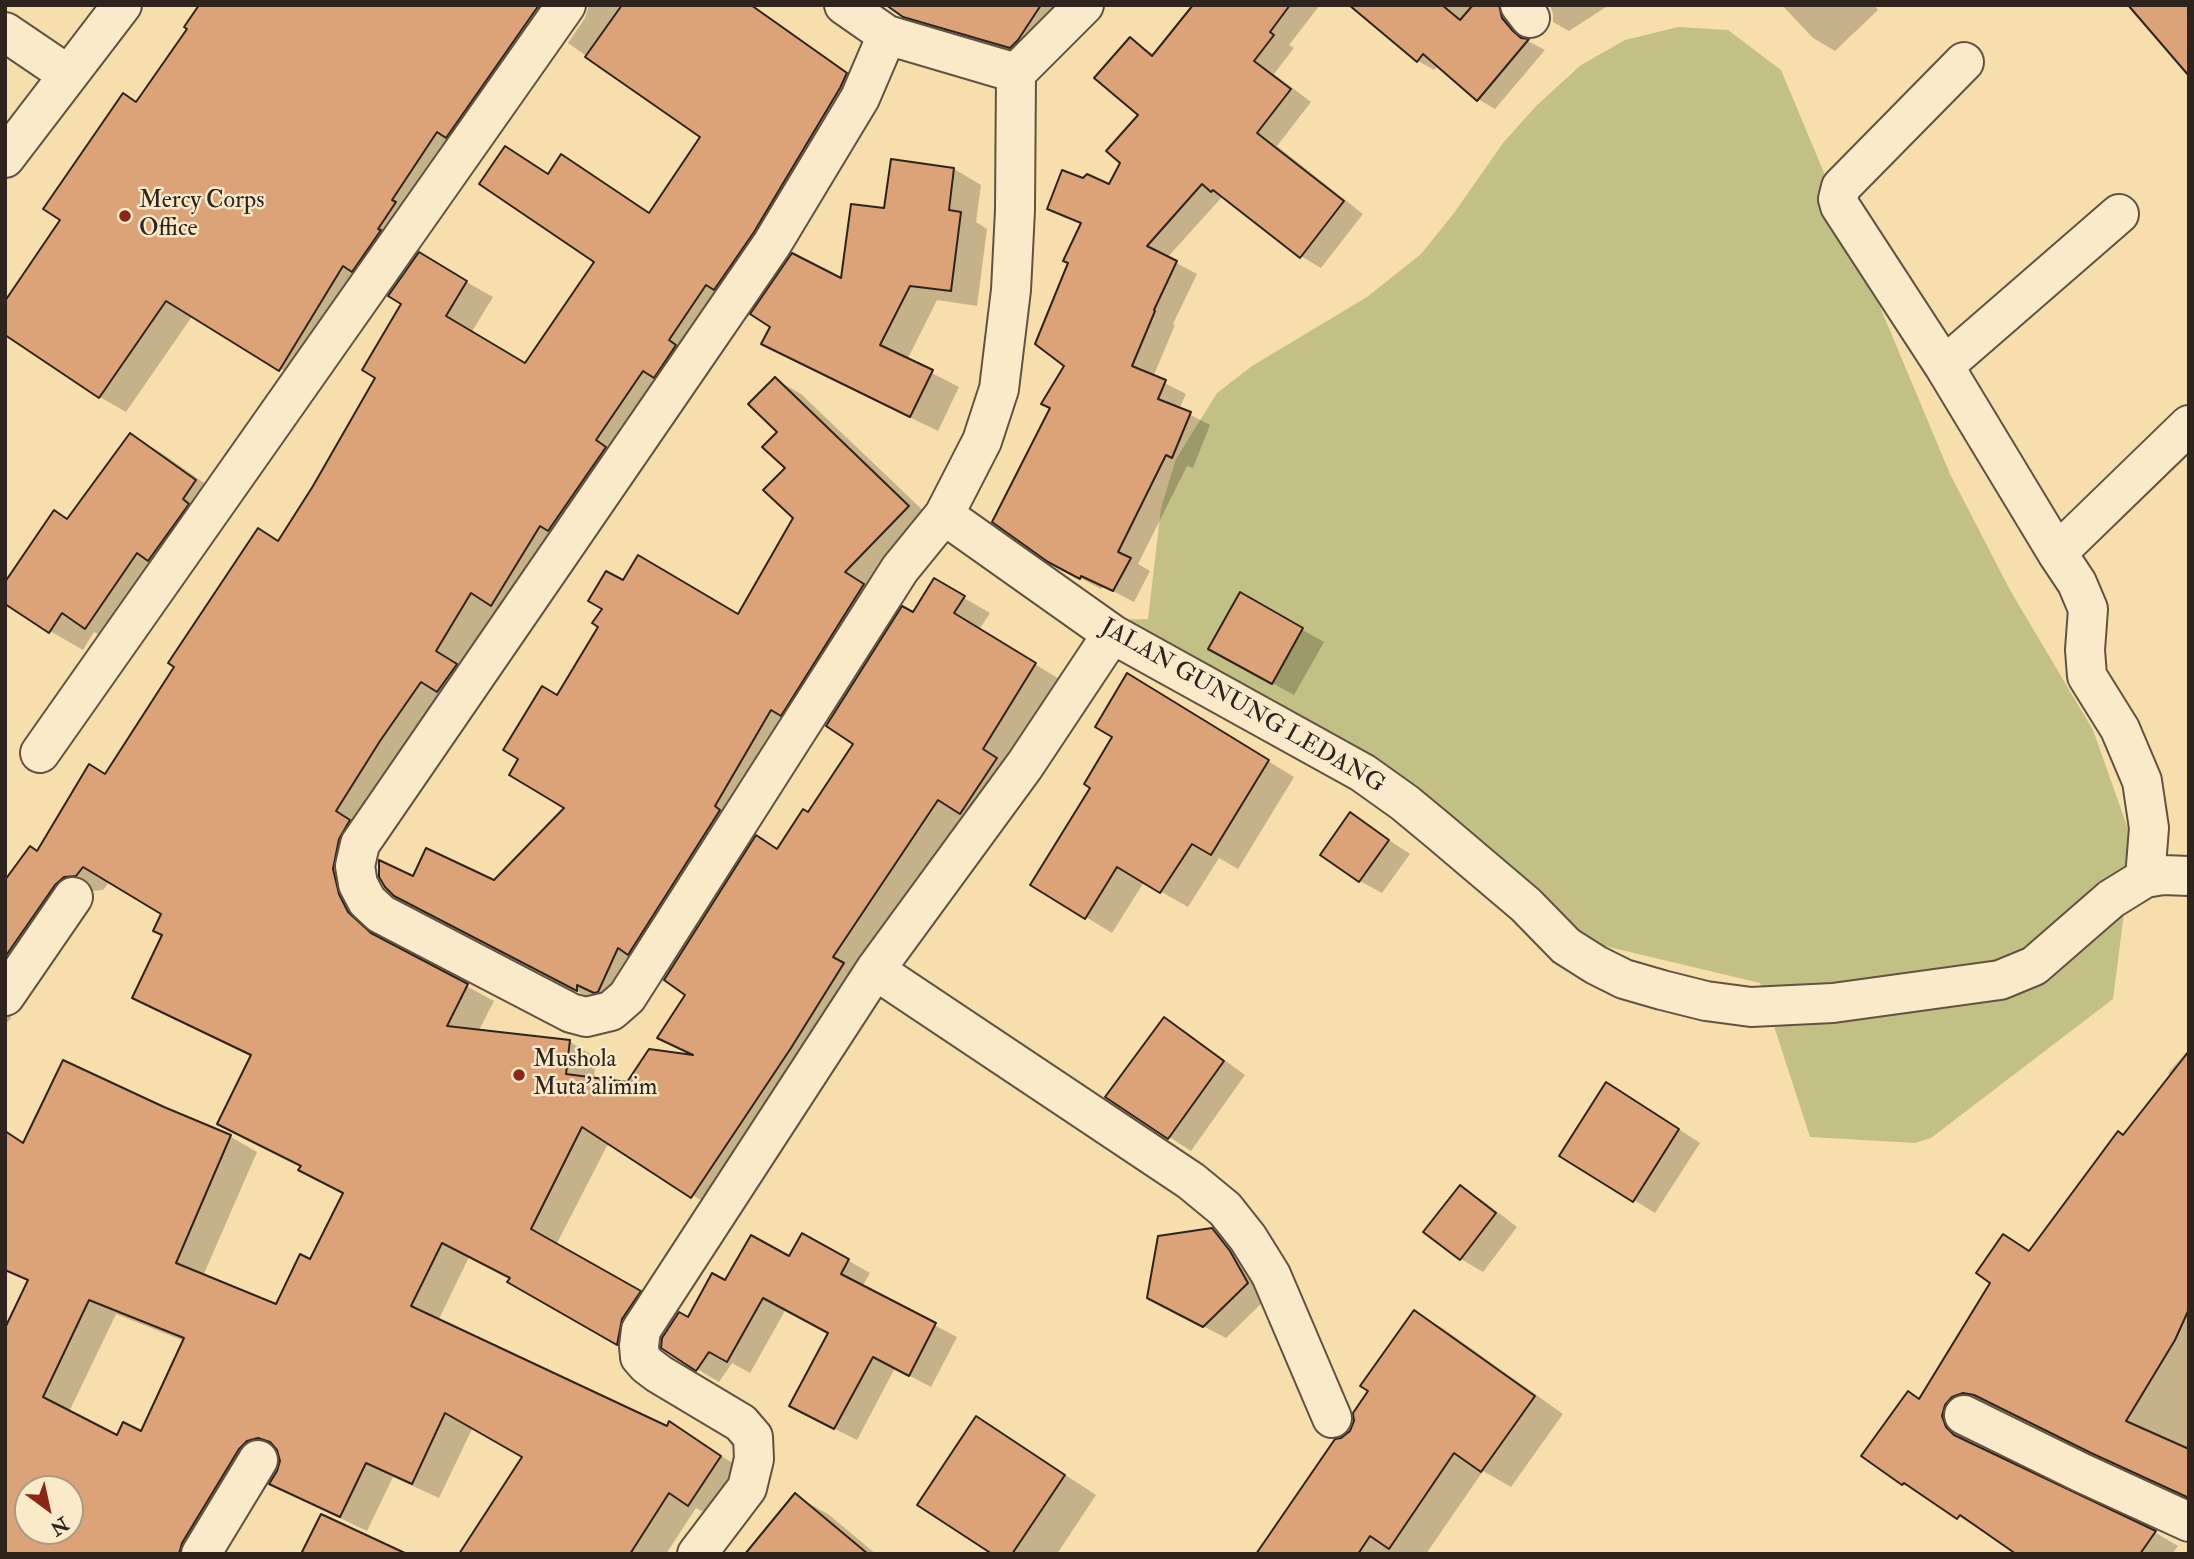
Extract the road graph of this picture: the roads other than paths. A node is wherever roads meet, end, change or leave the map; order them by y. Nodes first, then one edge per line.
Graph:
1 (122, 5) edge
2 (566, 5) edge
3 (844, 5) edge
4 (1084, 5) edge
5 (5, 32) edge
6 (887, 35) junction
7 (1964, 62) dead end
8 (1016, 73) junction
9 (67, 74) junction
10 (5, 158) edge
11 (2119, 214) dead end
12 (1944, 366) junction
13 (2189, 425) edge
14 (944, 515) junction
15 (2057, 553) junction
16 (1112, 634) junction
17 (40, 753) dead end
18 (2189, 876) edge
19 (2145, 878) junction
20 (73, 897) dead end
21 (875, 970) junction
22 (5, 996) edge
23 (1964, 1415) dead end
24 (1332, 1418) dead end
25 (258, 1460) dead end
26 (2189, 1522) edge
27 (201, 1554) edge
28 (698, 1554) edge

1 - 9 street
2 - 17 street
3 - 6 street
4 - 8 street
5 - 9 street
6 - 8 street
6 - 14 street
7 - 12 street
8 - 14 street
9 - 10 street
11 - 12 street
12 - 15 street
13 - 15 street
14 - 16 street, JALAN GUNUNG LEDANG
15 - 19 street
16 - 19 street, JALAN GUNUNG LEDANG
16 - 21 street
18 - 19 street, JALAN GUNUNG LEDANG
20 - 22 street
21 - 24 street
21 - 28 street
23 - 26 street
25 - 27 street

